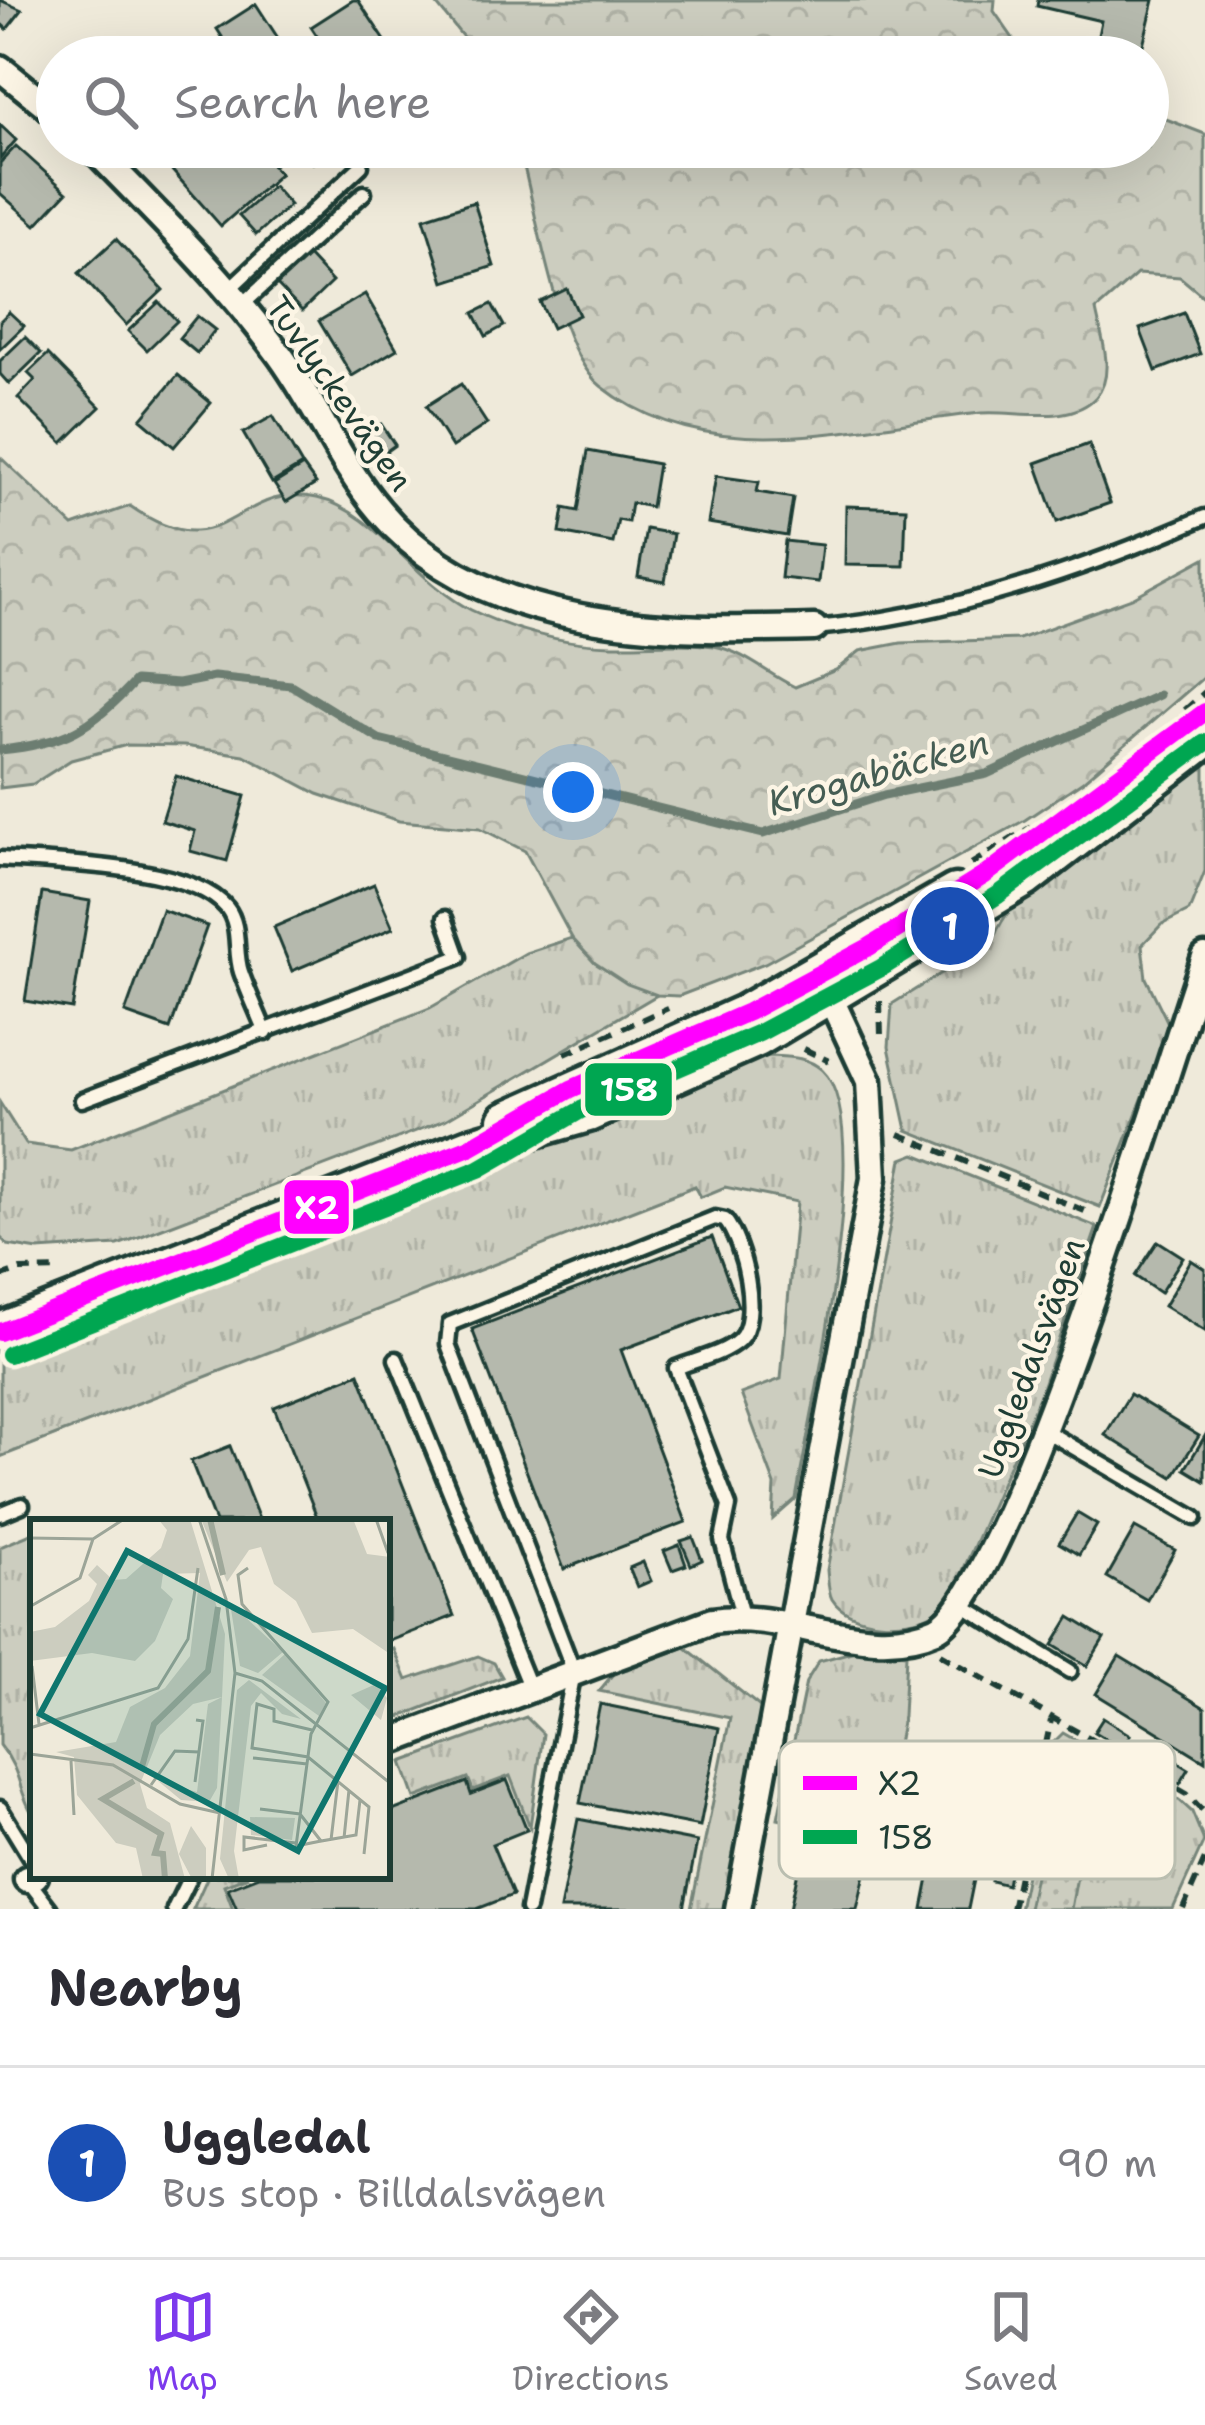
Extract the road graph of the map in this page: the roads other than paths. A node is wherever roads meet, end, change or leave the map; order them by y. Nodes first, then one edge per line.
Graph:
1 (0, 68) edge
2 (36, 97) edge
3 (112, 168) edge
4 (359, 168) edge
5 (364, 193) dead end
6 (234, 299) junction
7 (1205, 517) edge
8 (814, 628) joint
9 (1195, 724) edge
10 (0, 859) edge
11 (445, 918) dead end
12 (1205, 957) edge
13 (826, 986) junction
14 (266, 1033) junction
15 (82, 1100) dead end
16 (470, 1147) junction
17 (0, 1332) edge
18 (396, 1358) dead end
19 (1044, 1430) junction
20 (22, 1504) dead end
21 (0, 1514) edge
22 (1195, 1518) dead end
23 (961, 1604) junction
24 (742, 1616) junction
25 (794, 1623) junction
26 (1070, 1671) dead end
27 (574, 1672) junction
28 (530, 1689) junction
29 (390, 1742) edge
30 (0, 1808) edge
31 (30, 1868) edge
32 (35, 1879) edge
33 (189, 1879) edge
34 (50, 1909) edge
35 (174, 1909) edge
36 (528, 1909) edge
37 (738, 1909) edge

1 - 2 street
3 - 6 street, Tuvlyckevägen
4 - 6 lane
5 - 6 lane
6 - 8 street, Tuvlyckevägen
7 - 8 lane, Tuvlyckevägen
9 - 13 street
10 - 14 lane
11 - 14 lane
12 - 19 street, Uggledalsvägen
13 - 16 street
13 - 16 street
13 - 25 street
14 - 15 lane
16 - 17 street
18 - 28 lane
19 - 22 lane
19 - 23 street, Uggledalsvägen
20 - 21 lane
23 - 25 street
23 - 26 lane
24 - 25 street
24 - 27 street
24 - 27 lane
25 - 37 street
27 - 28 street
27 - 36 lane
28 - 29 street
30 - 31 lane
32 - 34 lane
33 - 35 lane

